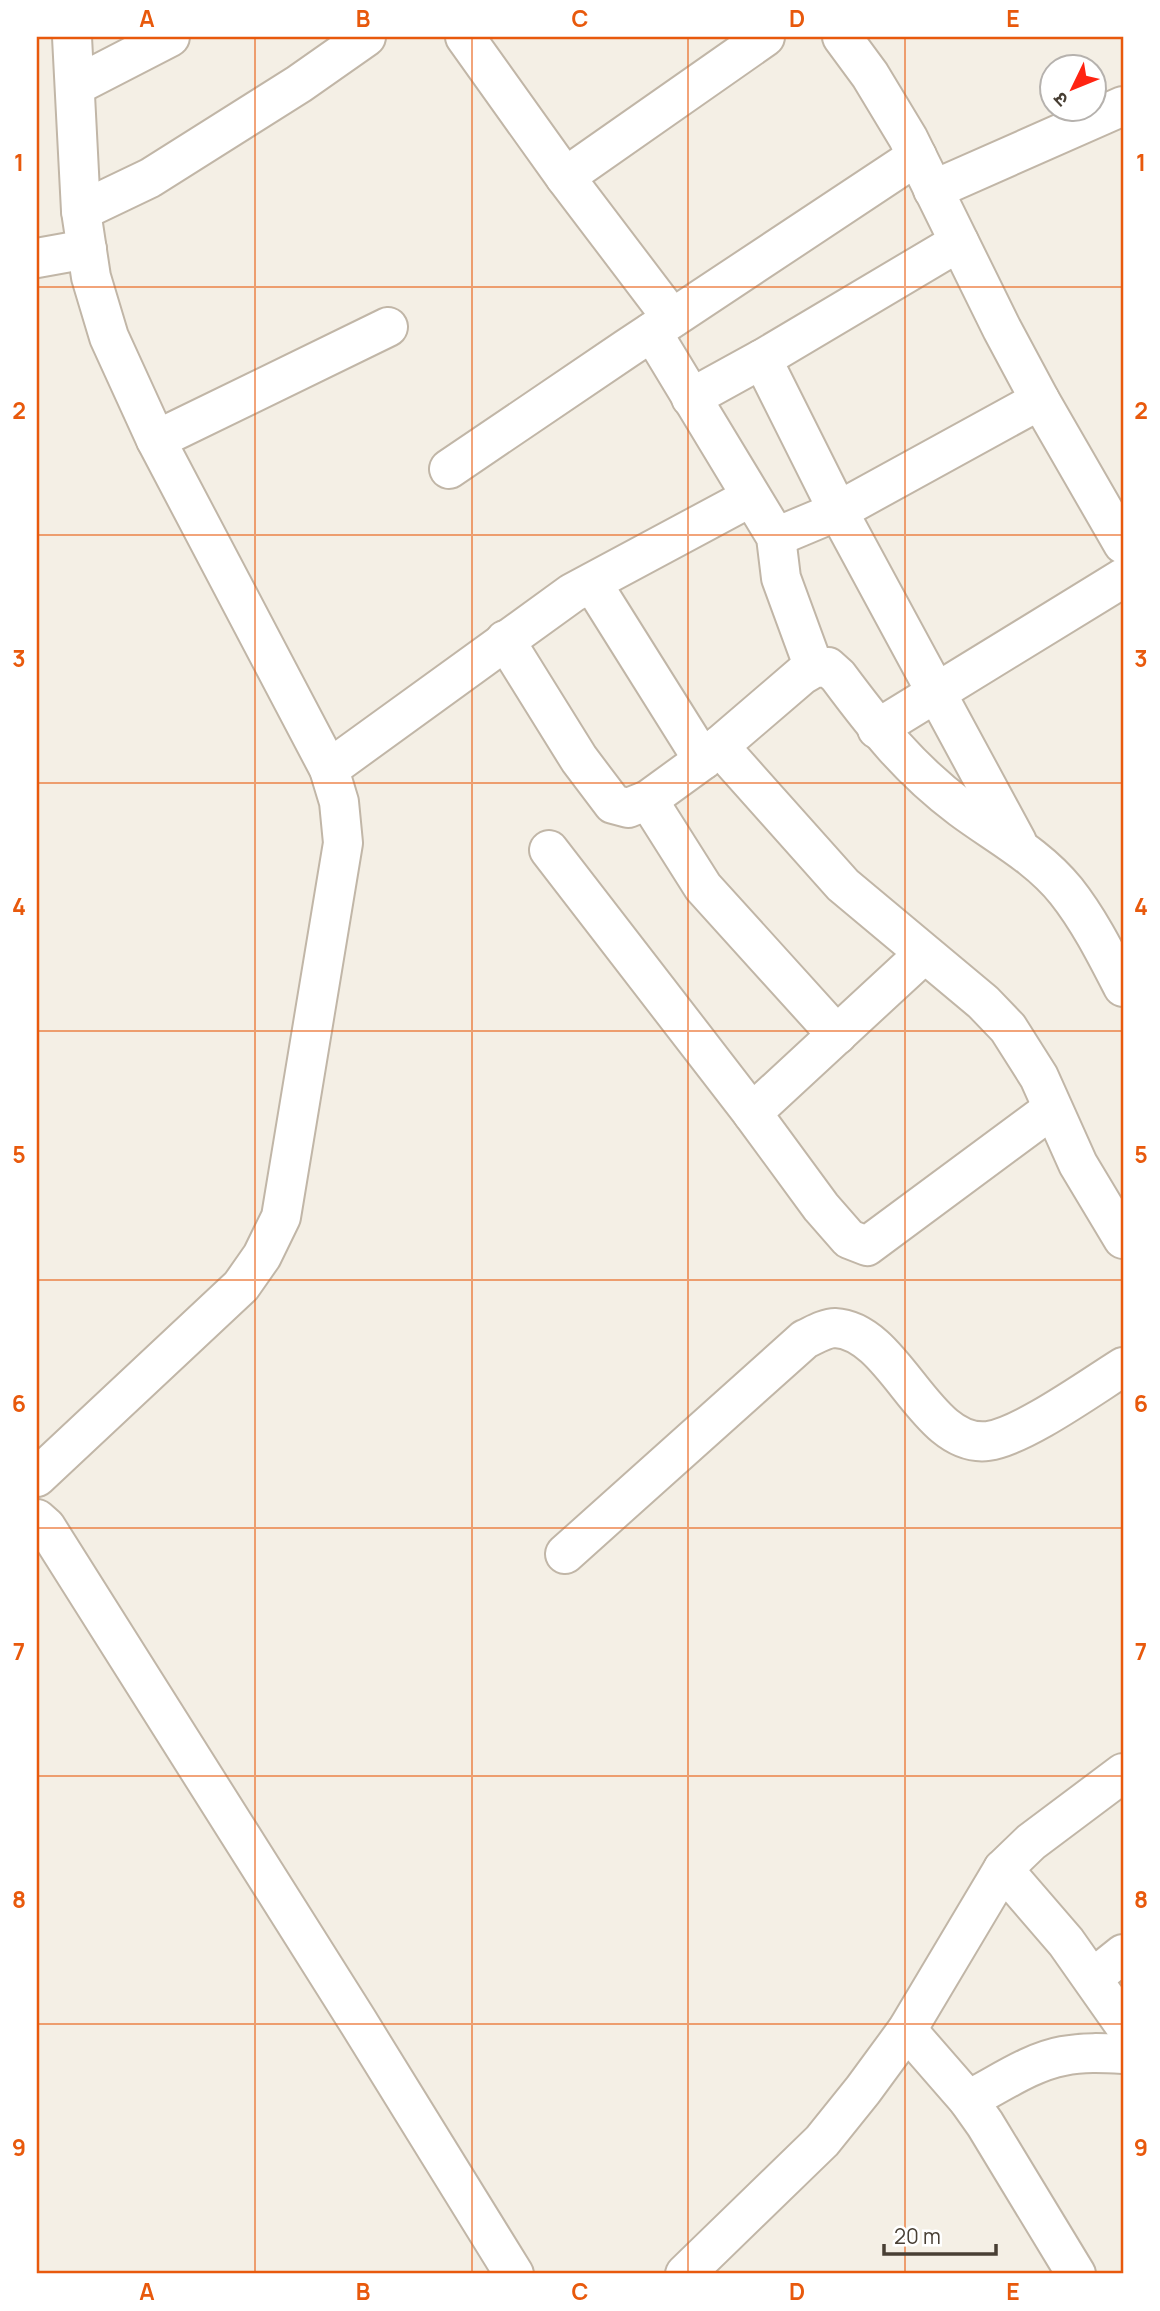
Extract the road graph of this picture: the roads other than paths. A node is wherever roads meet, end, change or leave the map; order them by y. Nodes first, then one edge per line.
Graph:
1 (72, 37) edge
2 (170, 37) edge
3 (366, 37) edge
4 (465, 37) edge
5 (765, 37) edge
6 (842, 37) edge
7 (75, 86) junction
8 (1123, 106) edge
9 (917, 156) junction
10 (565, 177) junction
11 (933, 190) junction
12 (81, 211) junction
13 (959, 242) junction
14 (87, 249) junction
15 (37, 258) edge
16 (662, 325) junction
17 (388, 327) dead end
18 (762, 359) junction
19 (691, 398) junction
20 (1040, 400) junction
21 (156, 440) junction
22 (449, 469) dead end
23 (751, 497) junction
24 (838, 511) junction
25 (776, 537) junction
26 (1123, 544) edge
27 (1123, 578) edge
28 (592, 583) junction
29 (505, 640) junction
30 (814, 668) junction
31 (936, 692) junction
32 (877, 729) junction
33 (711, 753) junction
34 (329, 769) junction
35 (648, 800) junction
36 (1020, 847) junction
37 (549, 850) dead end
38 (924, 954) junction
39 (1123, 987) edge
40 (837, 1035) junction
41 (1052, 1109) junction
42 (752, 1113) junction
43 (1123, 1239) edge
44 (1123, 1367) edge
45 (37, 1477) edge
46 (37, 1519) edge
47 (565, 1555) dead end
48 (1123, 1773) edge
49 (1003, 1869) junction
50 (1123, 1954) edge
51 (1093, 1978) junction
52 (1123, 2023) edge
53 (907, 2031) junction
54 (1123, 2054) edge
55 (968, 2100) junction
56 (514, 2274) edge
57 (685, 2274) edge
58 (1076, 2274) edge

1 - 7 street
2 - 7 street
3 - 12 street
4 - 10 street
5 - 10 street
6 - 9 street
7 - 12 street
8 - 11 street
9 - 11 street
9 - 16 street
10 - 16 street
11 - 13 street
12 - 14 street
13 - 18 street
13 - 20 street
14 - 15 street
14 - 21 street
16 - 19 street
16 - 22 street
17 - 21 street
18 - 19 street
18 - 24 street
19 - 23 street
20 - 24 street
20 - 26 street
21 - 34 street
23 - 25 street
23 - 28 street
24 - 25 street
24 - 31 street
25 - 30 street
27 - 31 street
28 - 29 street
28 - 33 street
29 - 34 street
29 - 35 street
30 - 32 street
30 - 33 street
31 - 32 street
31 - 36 street
32 - 36 street
33 - 35 street
33 - 38 street
34 - 45 street
35 - 40 street
36 - 39 street
37 - 42 street
38 - 40 street
38 - 41 street
40 - 42 street
41 - 42 street
41 - 43 street
44 - 47 street
46 - 56 street
48 - 49 street
49 - 51 street
49 - 53 street
50 - 51 street
51 - 52 street
53 - 55 street
53 - 57 street
54 - 55 street
55 - 58 street

